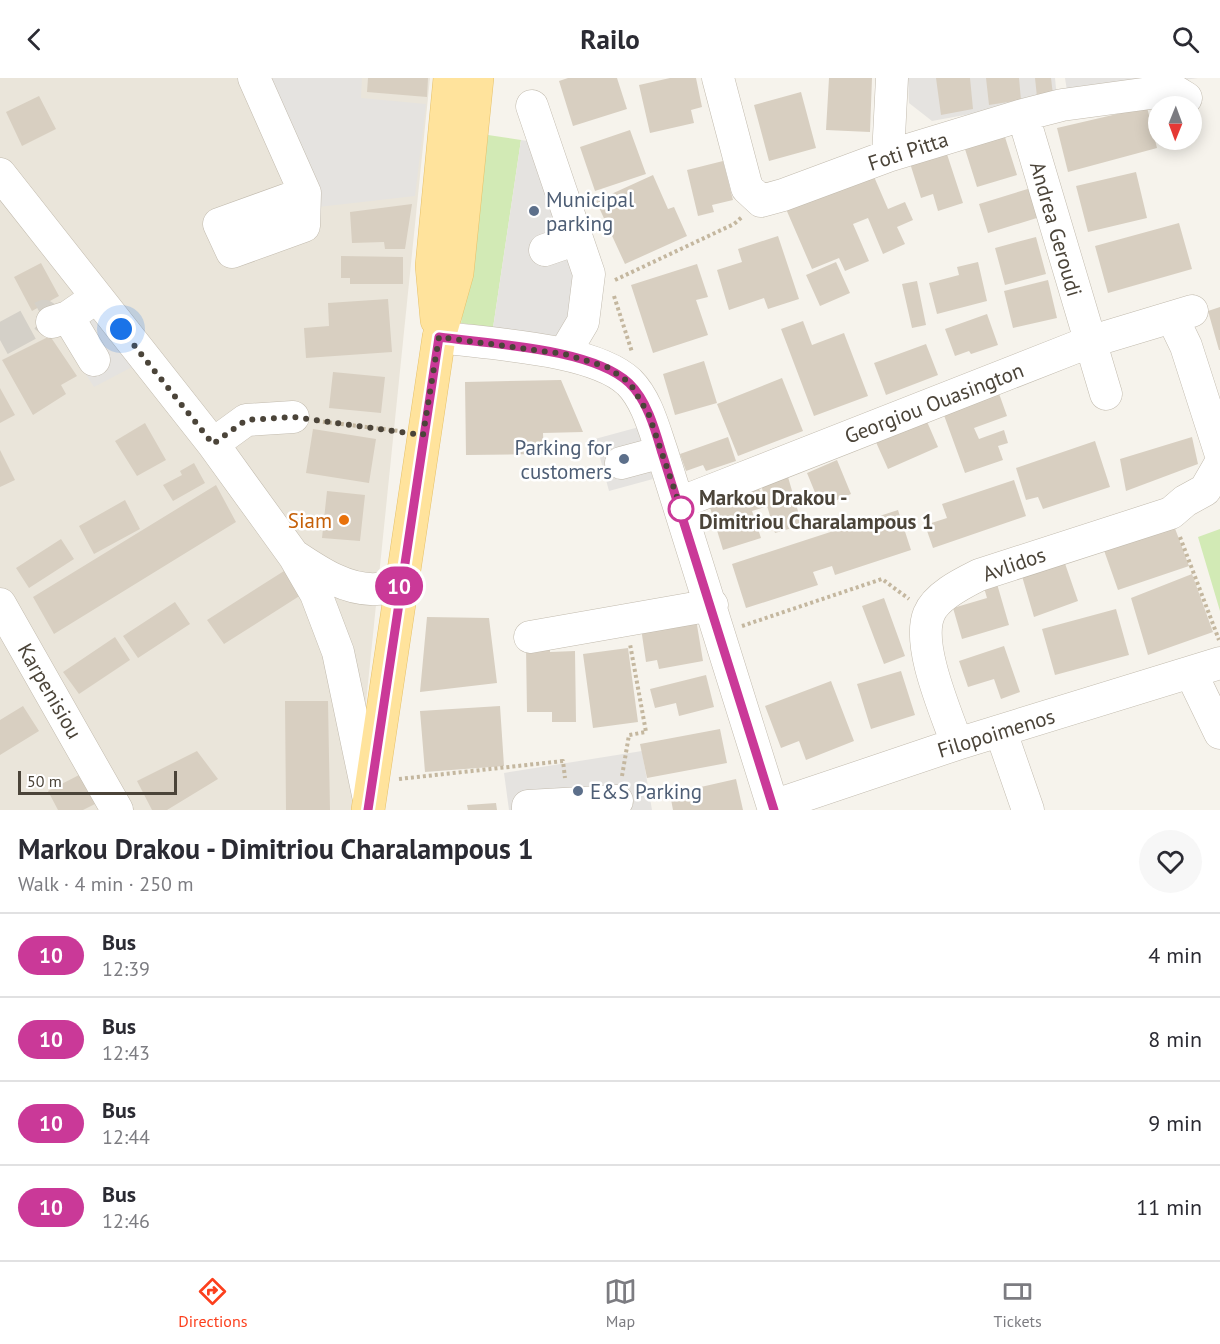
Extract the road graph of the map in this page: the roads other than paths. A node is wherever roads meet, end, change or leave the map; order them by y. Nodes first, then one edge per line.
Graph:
1 (254, 78) edge
2 (450, 78) edge
3 (477, 78) edge
4 (718, 78) edge
5 (892, 78) edge
6 (1060, 92) edge
7 (1183, 96) edge
8 (532, 106) dead end
9 (1023, 115) junction
10 (888, 156) junction
11 (0, 174) edge
12 (306, 193) dead end
13 (577, 239) junction
14 (545, 250) dead end
15 (97, 297) junction
16 (439, 337) junction
17 (1089, 342) junction
18 (564, 354) junction
19 (94, 360) dead end
20 (1106, 394) dead end
21 (293, 417) road end
22 (213, 444) junction
23 (1220, 452) edge
24 (662, 453) junction
25 (621, 464) dead end
26 (1220, 464) edge
27 (679, 503) junction
28 (294, 556) junction
29 (400, 583) junction
30 (0, 604) edge
31 (716, 619) junction
32 (530, 637) dead end
33 (1220, 663) edge
34 (1191, 673) junction
35 (1001, 732) junction
36 (1220, 733) edge
37 (957, 744) junction
38 (370, 797) edge
39 (618, 801) road end
40 (773, 808) edge
41 (117, 810) edge
42 (528, 810) edge
43 (1028, 810) edge

1 - 12 street
2 - 16 main road
3 - 16 main road
4 - 10 street, Foti Pitta
5 - 10 street
6 - 7 street, Foti Pitta
6 - 9 street, Foti Pitta
8 - 13 street
9 - 10 street, Foti Pitta
9 - 17 street, Andrea Geroudi
11 - 15 street
13 - 14 street
13 - 18 street
15 - 19 street
15 - 22 street
16 - 18 street
16 - 29 main road
17 - 20 street, Andrea Geroudi
17 - 23 street, Georgiou Ouasington
17 - 27 street, Georgiou Ouasington
18 - 24 street
21 - 22 street
22 - 28 street
24 - 25 street
24 - 27 street
26 - 37 street, Avlidos
27 - 31 street
28 - 29 street
28 - 38 street
29 - 38 main road
30 - 41 street, Karpenisiou
31 - 32 street
31 - 40 street
33 - 34 street, Filopoimenos
34 - 35 street, Filopoimenos
34 - 36 street
35 - 37 street, Filopoimenos
35 - 43 street
37 - 40 street, Filopoimenos
39 - 42 street

